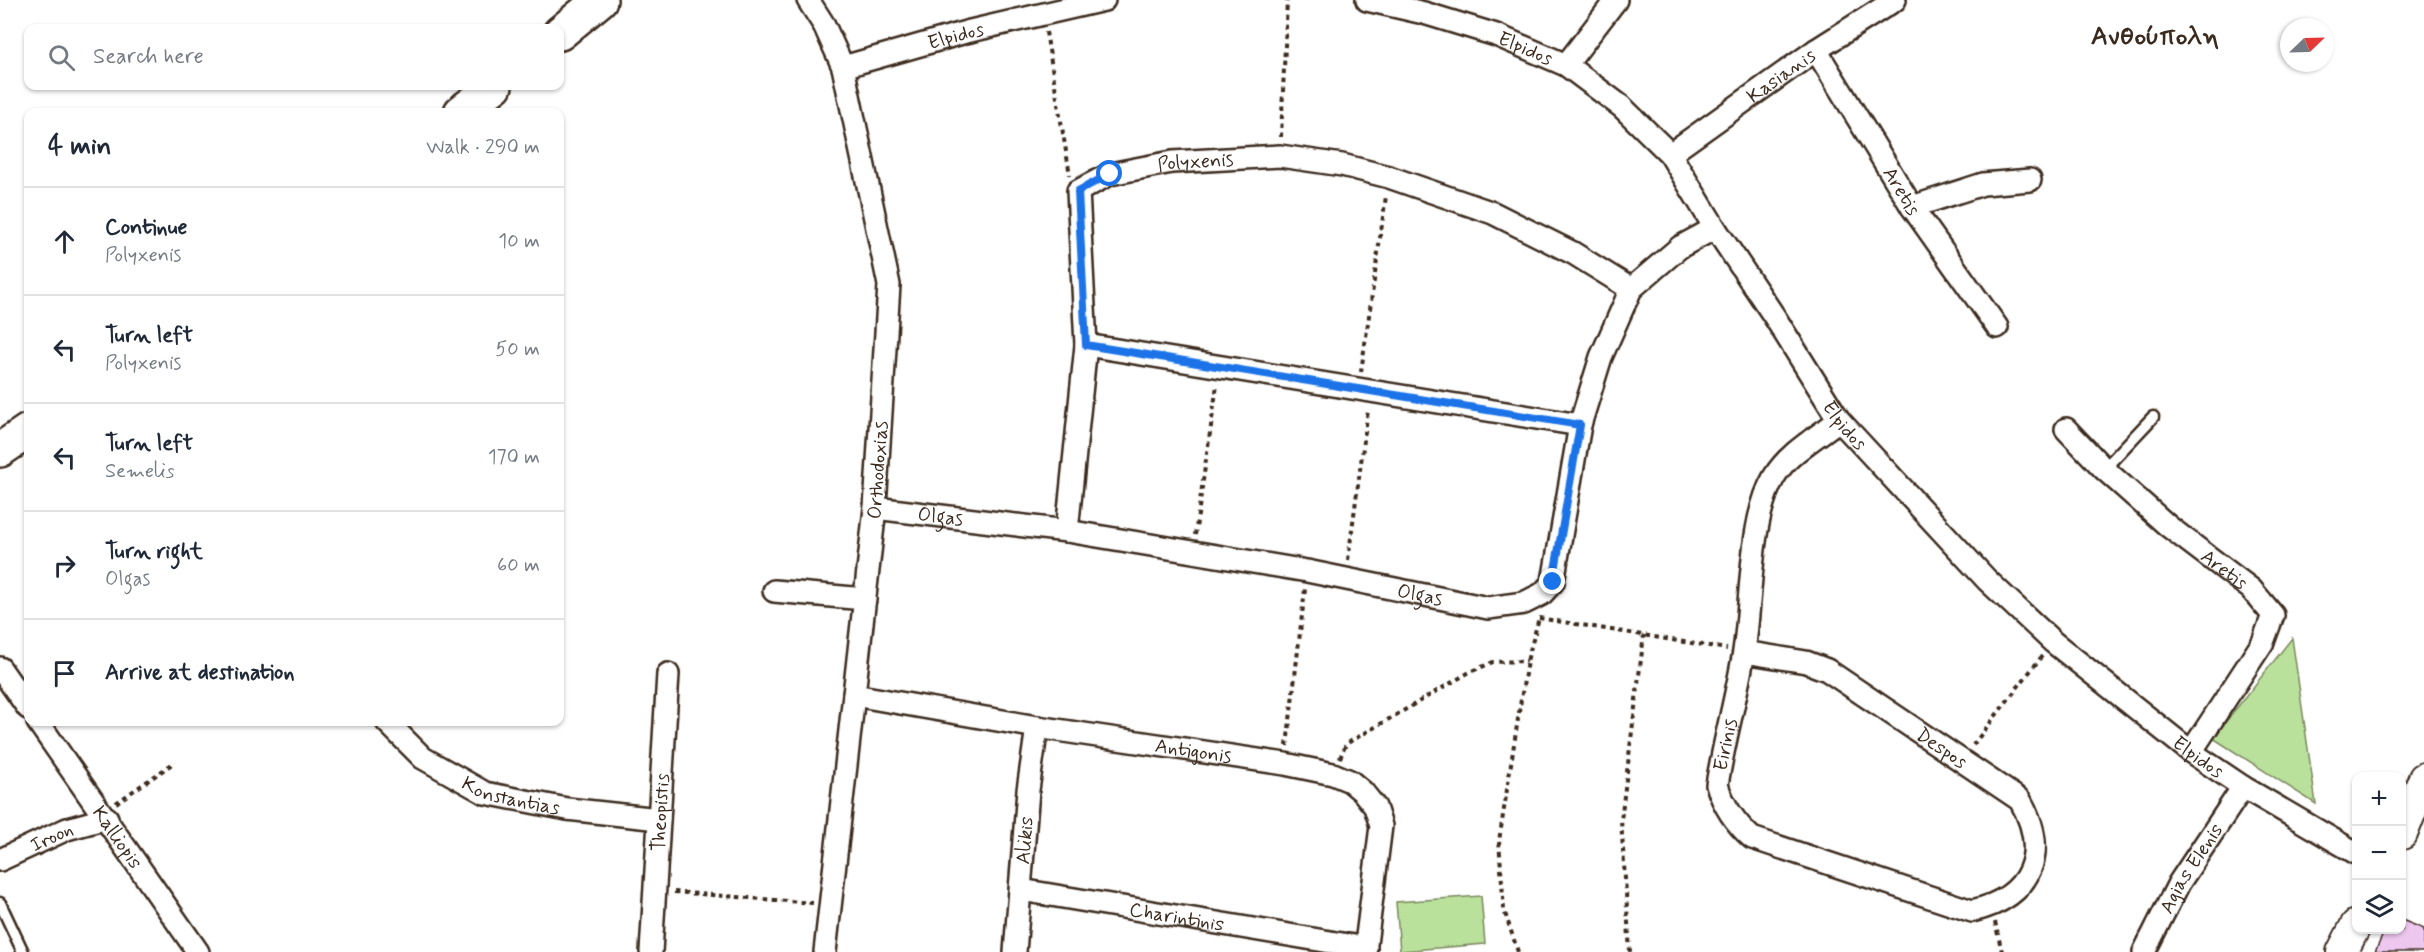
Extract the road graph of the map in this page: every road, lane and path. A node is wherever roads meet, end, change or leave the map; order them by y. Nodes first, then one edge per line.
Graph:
1 (600, 0) edge
2 (808, 0) edge
3 (1104, 0) edge
4 (1287, 0) edge
5 (1368, 0) edge
6 (1616, 0) edge
7 (1895, 0) edge
8 (1425, 6) edge
9 (1043, 13) junction
10 (564, 30) edge
11 (1816, 50) junction
12 (1566, 66) junction
13 (843, 67) junction
14 (490, 90) edge
15 (466, 108) edge
16 (1670, 154) junction
17 (1280, 156) junction
18 (1389, 177) junction
19 (2030, 180) dead end
20 (1078, 191) junction
21 (1912, 207) junction
22 (1714, 228) junction
23 (1630, 289) junction
24 (1997, 327) dead end
25 (1086, 345) junction
26 (1220, 367) junction
27 (1364, 390) junction
28 (2153, 417) dead end
29 (1839, 420) junction
30 (1580, 425) junction
31 (2066, 429) dead end
32 (24, 434) edge
33 (0, 450) edge
34 (2104, 469) junction
35 (875, 508) junction
36 (1067, 531) junction
37 (1193, 552) junction
38 (1307, 571) junction
39 (1346, 579) junction
40 (774, 591) dead end
41 (865, 599) junction
42 (1524, 603) junction
43 (1539, 618) junction
44 (1644, 635) junction
45 (2053, 642) junction
46 (1744, 651) junction
47 (1527, 661) junction
48 (0, 668) edge
49 (668, 674) dead end
50 (854, 695) junction
51 (24, 702) edge
52 (41, 726) edge
53 (391, 726) edge
54 (1037, 727) junction
55 (2191, 752) junction
56 (1962, 760) junction
57 (172, 764) dead end
58 (1285, 764) junction
59 (1333, 774) junction
60 (2424, 778) edge
61 (2243, 787) junction
62 (105, 815) junction
63 (659, 819) junction
64 (2405, 826) edge
65 (2352, 851) edge
66 (0, 860) edge
67 (1021, 890) junction
68 (655, 891) junction
69 (0, 903) edge
70 (831, 904) junction
71 (1992, 907) junction
72 (2352, 933) edge
73 (1366, 950) edge
74 (23, 952) edge
75 (198, 952) edge
76 (651, 952) edge
77 (825, 952) edge
78 (1015, 952) edge
79 (1518, 952) edge
80 (1630, 952) edge
81 (2002, 952) edge
82 (2144, 952) edge
83 (2342, 952) edge

1 - 10 main road
2 - 13 street, Orthodoxias
3 - 9 street, Elpidos
4 - 17 path
5 - 8 street, Elpidos
6 - 12 street
7 - 11 street, Kasianis
8 - 12 street, Elpidos
9 - 13 street, Elpidos
9 - 20 path
11 - 16 street, Kasianis
11 - 21 street, Aretis
12 - 16 street, Elpidos
13 - 35 street, Orthodoxias
14 - 15 main road
16 - 22 street, Elpidos
17 - 18 street, Polyxenis
17 - 20 street, Polyxenis
18 - 23 street, Polyxenis
18 - 27 path
19 - 21 street
20 - 25 street
21 - 24 street, Aretis
22 - 23 street, Olgas
22 - 29 street, Elpidos
23 - 30 street, Olgas
25 - 26 street
25 - 36 street
26 - 27 street
26 - 37 path
27 - 30 street
27 - 39 path
28 - 34 lane
29 - 45 street, Elpidos
29 - 46 street, Eirinis
30 - 42 street, Olgas
31 - 34 street, Aretis
32 - 33 main road
34 - 55 street, Aretis
35 - 36 street, Olgas
35 - 41 street, Orthodoxias
36 - 37 street, Olgas
37 - 38 street, Olgas
38 - 39 street, Olgas
38 - 58 path
39 - 42 street, Olgas
40 - 41 street
41 - 50 street, Orthodoxias
42 - 43 path
43 - 44 path
43 - 47 path
44 - 46 path
44 - 80 path
45 - 55 street, Elpidos
45 - 56 path
46 - 56 street, Despos
46 - 71 street, Eirinis
47 - 59 path
47 - 79 path
48 - 51 street
49 - 63 street, Theopistis
50 - 54 street, Antigonis
50 - 70 street, Orthodoxias
52 - 62 street, Kalliopis
53 - 63 street, Konstantias
54 - 58 street, Antigonis
54 - 67 street, Alikis
55 - 61 street, Elpidos
56 - 71 street, Despos
57 - 62 path
58 - 59 street, Antigonis
59 - 73 street, Antigonis
60 - 64 main road
61 - 65 street, Elpidos
61 - 82 street, Agias Elenis
62 - 66 street, Iroon
62 - 75 street, Kalliopis
63 - 68 street, Theopistis
67 - 73 street, Charintinis
67 - 78 street, Alikis
68 - 70 path
68 - 76 street, Theopistis
69 - 74 lane
70 - 77 street, Orthodoxias
71 - 81 path
72 - 83 main road

